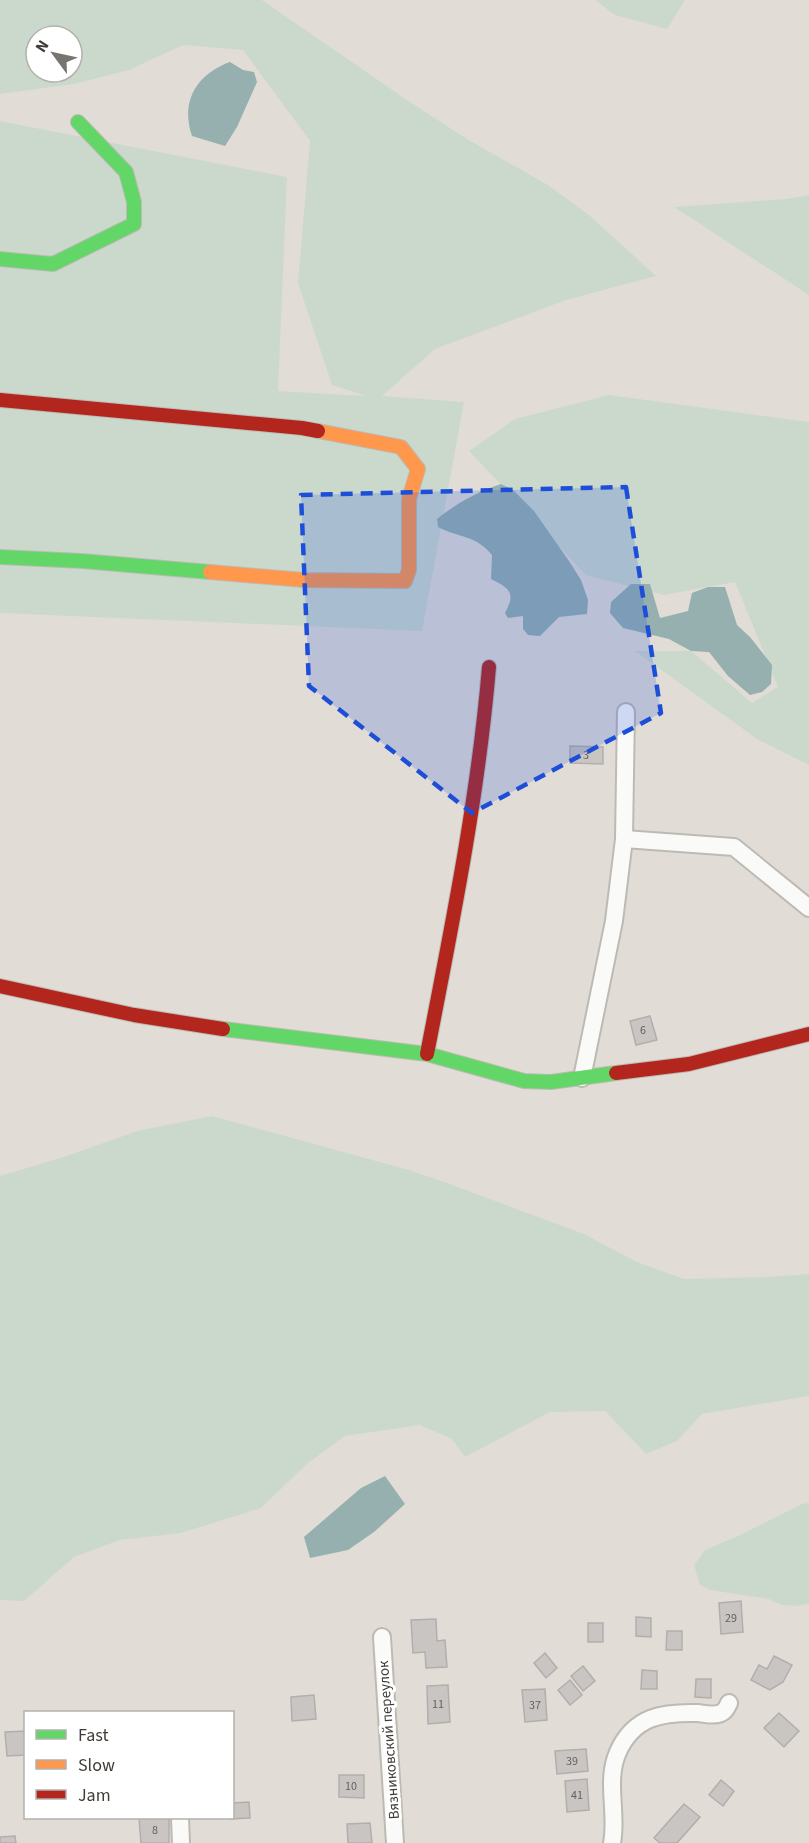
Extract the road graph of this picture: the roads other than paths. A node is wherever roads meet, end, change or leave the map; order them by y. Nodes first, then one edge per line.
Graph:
1 (78, 122) dead end
2 (0, 259) edge
3 (0, 400) edge
4 (0, 557) edge
5 (489, 667) dead end
6 (626, 712) dead end
7 (624, 839) junction
8 (809, 908) edge
9 (0, 986) edge
10 (809, 1034) edge
11 (427, 1054) junction
12 (582, 1078) junction
13 (382, 1637) dead end
14 (729, 1703) dead end
15 (180, 1819) edge
16 (181, 1843) edge
17 (396, 1843) edge
18 (612, 1843) edge

1 - 2 street
3 - 4 street
5 - 11 street
6 - 7 street
7 - 8 street
7 - 12 street
9 - 11 street
10 - 12 street
11 - 12 street
13 - 17 street, Вязниковский переулок
14 - 18 street
15 - 16 street

